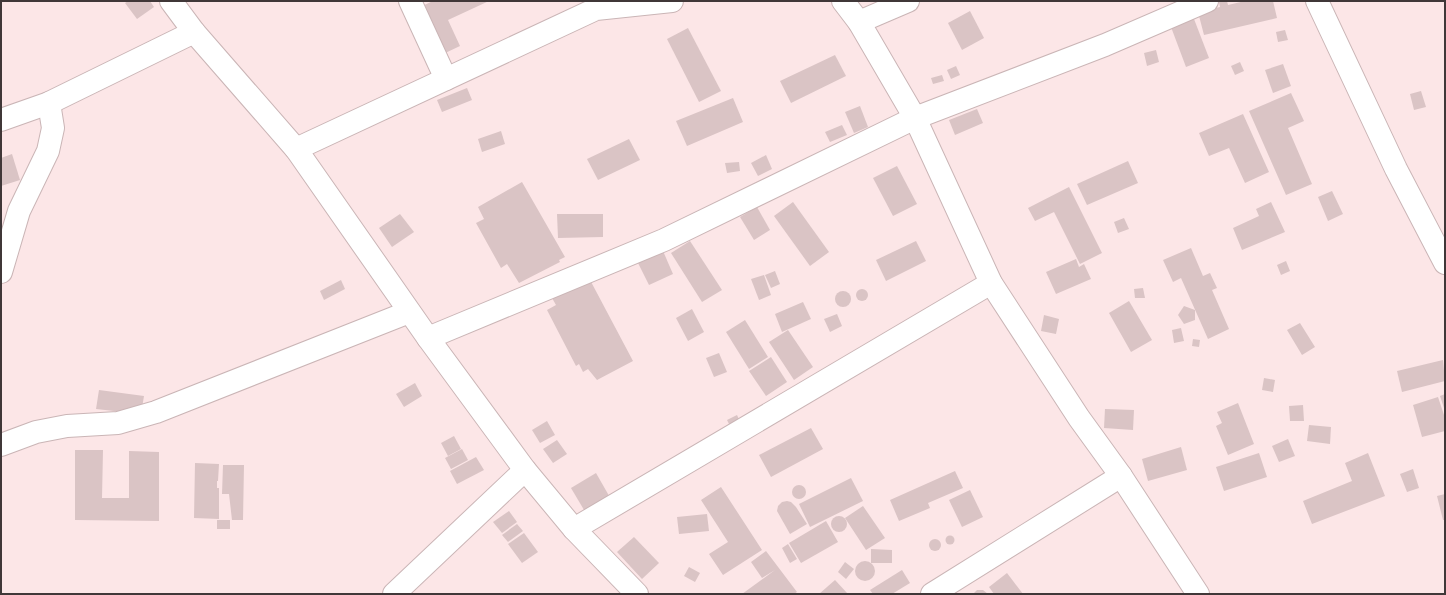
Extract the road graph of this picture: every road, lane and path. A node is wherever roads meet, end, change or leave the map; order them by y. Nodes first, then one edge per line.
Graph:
1 (171, 1) edge
2 (410, 1) edge
3 (672, 1) edge
4 (843, 1) edge
5 (908, 1) edge
6 (1206, 1) edge
7 (1317, 1) edge
8 (859, 22) junction
9 (194, 32) junction
10 (446, 79) junction
11 (49, 103) junction
12 (915, 118) junction
13 (1, 120) edge
14 (296, 149) junction
15 (1445, 263) edge
16 (1, 272) edge
17 (991, 283) junction
18 (409, 312) junction
19 (428, 338) junction
20 (1, 445) edge
21 (525, 470) junction
22 (1121, 476) junction
23 (574, 529) junction
24 (394, 594) edge
25 (637, 594) edge
26 (932, 594) edge
27 (1198, 594) edge

1 - 9 street
2 - 10 street
3 - 10 street
4 - 8 street
5 - 8 street
6 - 12 street
7 - 15 street
8 - 12 street
9 - 11 street
9 - 14 street
10 - 14 street
11 - 13 street
11 - 16 street
12 - 17 street
12 - 19 street
14 - 18 street
17 - 22 street
17 - 23 street
18 - 19 street
18 - 20 street
19 - 21 street
21 - 23 street
21 - 24 street
22 - 26 street
22 - 27 street
23 - 25 street

